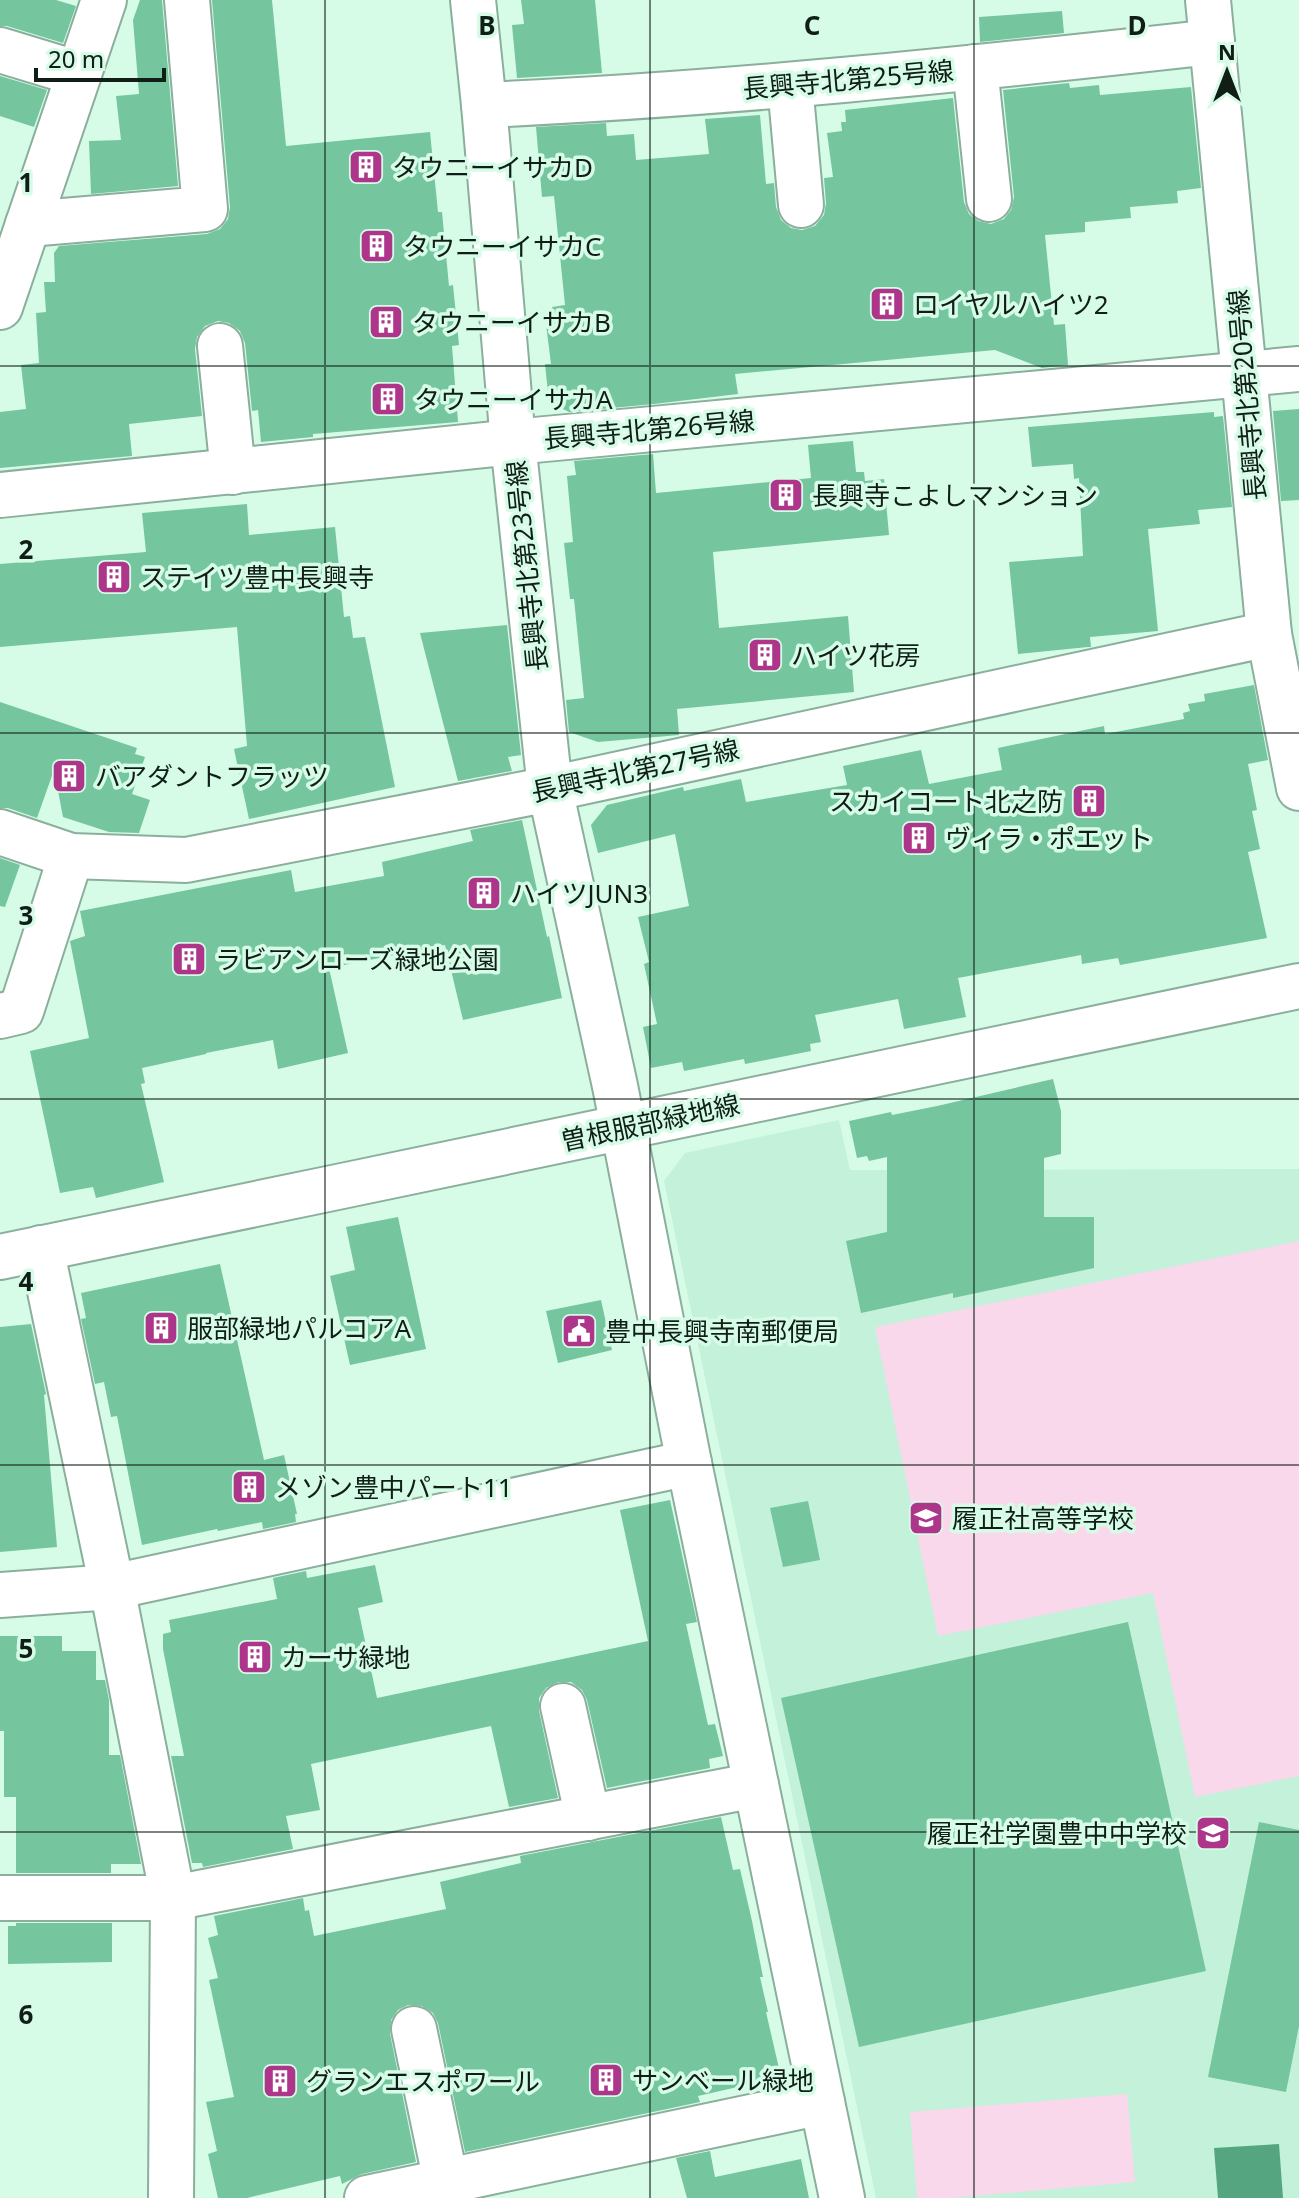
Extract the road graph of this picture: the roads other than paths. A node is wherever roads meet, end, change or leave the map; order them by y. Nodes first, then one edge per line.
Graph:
1 (104, 0) edge
2 (187, 0) edge
3 (473, 0) edge
4 (1210, 21) edge
5 (0, 50) edge
6 (975, 67) junction
7 (79, 74) junction
8 (790, 85) junction
9 (484, 105) junction
10 (989, 199) dead end
11 (801, 205) dead end
12 (28, 224) junction
13 (0, 307) edge
14 (220, 346) dead end
15 (1299, 369) edge
16 (1244, 373) junction
17 (513, 442) junction
18 (233, 472) junction
19 (0, 495) edge
20 (1269, 634) junction
21 (1299, 788) edge
22 (550, 789) junction
23 (0, 832) edge
24 (71, 856) junction
25 (1299, 986) edge
26 (0, 1016) edge
27 (624, 1126) junction
28 (21, 1253) edge
29 (689, 1463) junction
30 (112, 1587) junction
31 (0, 1595) edge
32 (563, 1706) dead end
33 (756, 1785) junction
34 (588, 1818) junction
35 (0, 1898) edge
36 (173, 1898) junction
37 (414, 2029) dead end
38 (822, 2102) junction
39 (446, 2182) junction
40 (171, 2198) edge
41 (367, 2198) edge
42 (842, 2198) edge

1 - 7 street
2 - 12 street
3 - 9 street, 長興寺北第23号線
4 - 6 street, 長興寺北第25号線
4 - 16 street, 長興寺北第20号線
5 - 7 street
6 - 8 street, 長興寺北第25号線
6 - 10 street
7 - 12 street
8 - 9 street, 長興寺北第25号線
8 - 11 street
9 - 17 street, 長興寺北第23号線
12 - 13 street
14 - 18 street
15 - 16 street, 長興寺北第26号線
16 - 17 street, 長興寺北第26号線
16 - 20 street, 長興寺北第20号線
17 - 18 street, 長興寺北第26号線
17 - 22 street, 長興寺北第23号線
18 - 19 street, 長興寺北第26号線
20 - 21 street, 長興寺北第20号線
20 - 22 street, 長興寺北第27号線
22 - 24 street, 長興寺北第27号線
22 - 27 street, 長興寺北第23号線
23 - 24 street, 長興寺北第27号線
24 - 26 street
25 - 27 street, 曽根服部緑地線
27 - 28 street, 曽根服部緑地線
27 - 29 street, 長興寺北第23号線
28 - 30 street
29 - 30 street
29 - 33 street, 長興寺北第23号線
30 - 31 street
30 - 36 street
32 - 34 street
33 - 34 street
33 - 38 street, 長興寺北第23号線
34 - 36 street
35 - 36 street
36 - 40 street
37 - 39 street
38 - 39 street
38 - 42 street, 長興寺北第23号線
39 - 41 street

